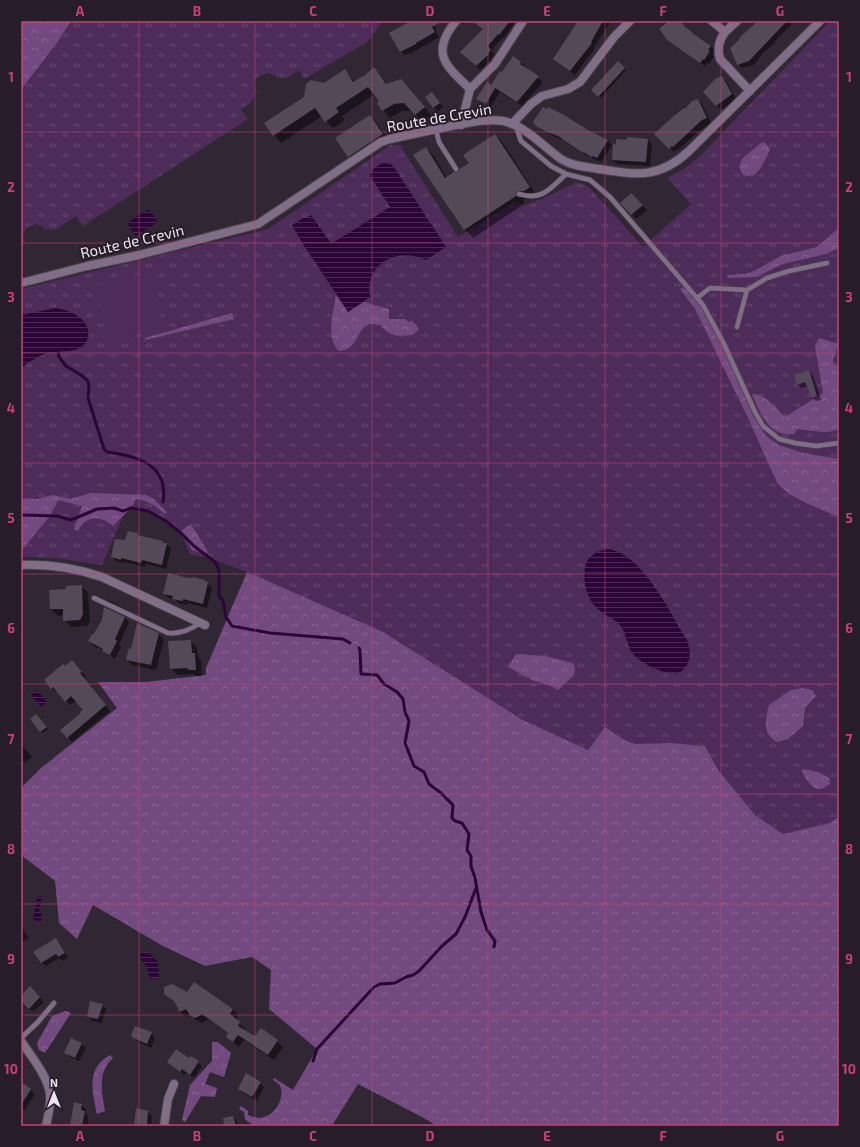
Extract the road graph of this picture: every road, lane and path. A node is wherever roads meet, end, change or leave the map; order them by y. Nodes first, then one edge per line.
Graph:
1 (456, 21) edge
2 (523, 21) edge
3 (630, 21) edge
4 (712, 21) edge
5 (737, 21) edge
6 (820, 21) edge
7 (725, 32) junction
8 (470, 89) junction
9 (750, 91) junction
10 (461, 124) junction
11 (514, 125) junction
12 (436, 130) junction
13 (456, 169) dead end
14 (566, 174) junction
15 (519, 194) dead end
16 (827, 263) dead end
17 (21, 283) edge
18 (747, 290) junction
19 (697, 298) junction
20 (737, 327) dead end
21 (839, 443) edge
22 (21, 565) edge
23 (94, 598) dead end
24 (203, 624) joint
25 (54, 1003) dead end
26 (21, 1038) edge
27 (21, 1041) edge
28 (174, 1084) dead end
29 (46, 1126) edge
30 (164, 1126) edge

1 - 8 street
2 - 8 street
3 - 11 street
4 - 7 street
5 - 7 street
6 - 9 street, Route de Crevin
7 - 9 street
8 - 10 street
9 - 11 street, Route de Crevin
10 - 11 street, Route de Crevin
10 - 12 street, Route de Crevin
11 - 14 lane
12 - 13 lane
12 - 17 street, Route de Crevin
14 - 15 lane
14 - 19 lane
16 - 18 lane
18 - 19 lane
18 - 20 lane
19 - 21 lane
22 - 24 street
23 - 24 lane
25 - 26 lane
27 - 29 street
28 - 30 street

